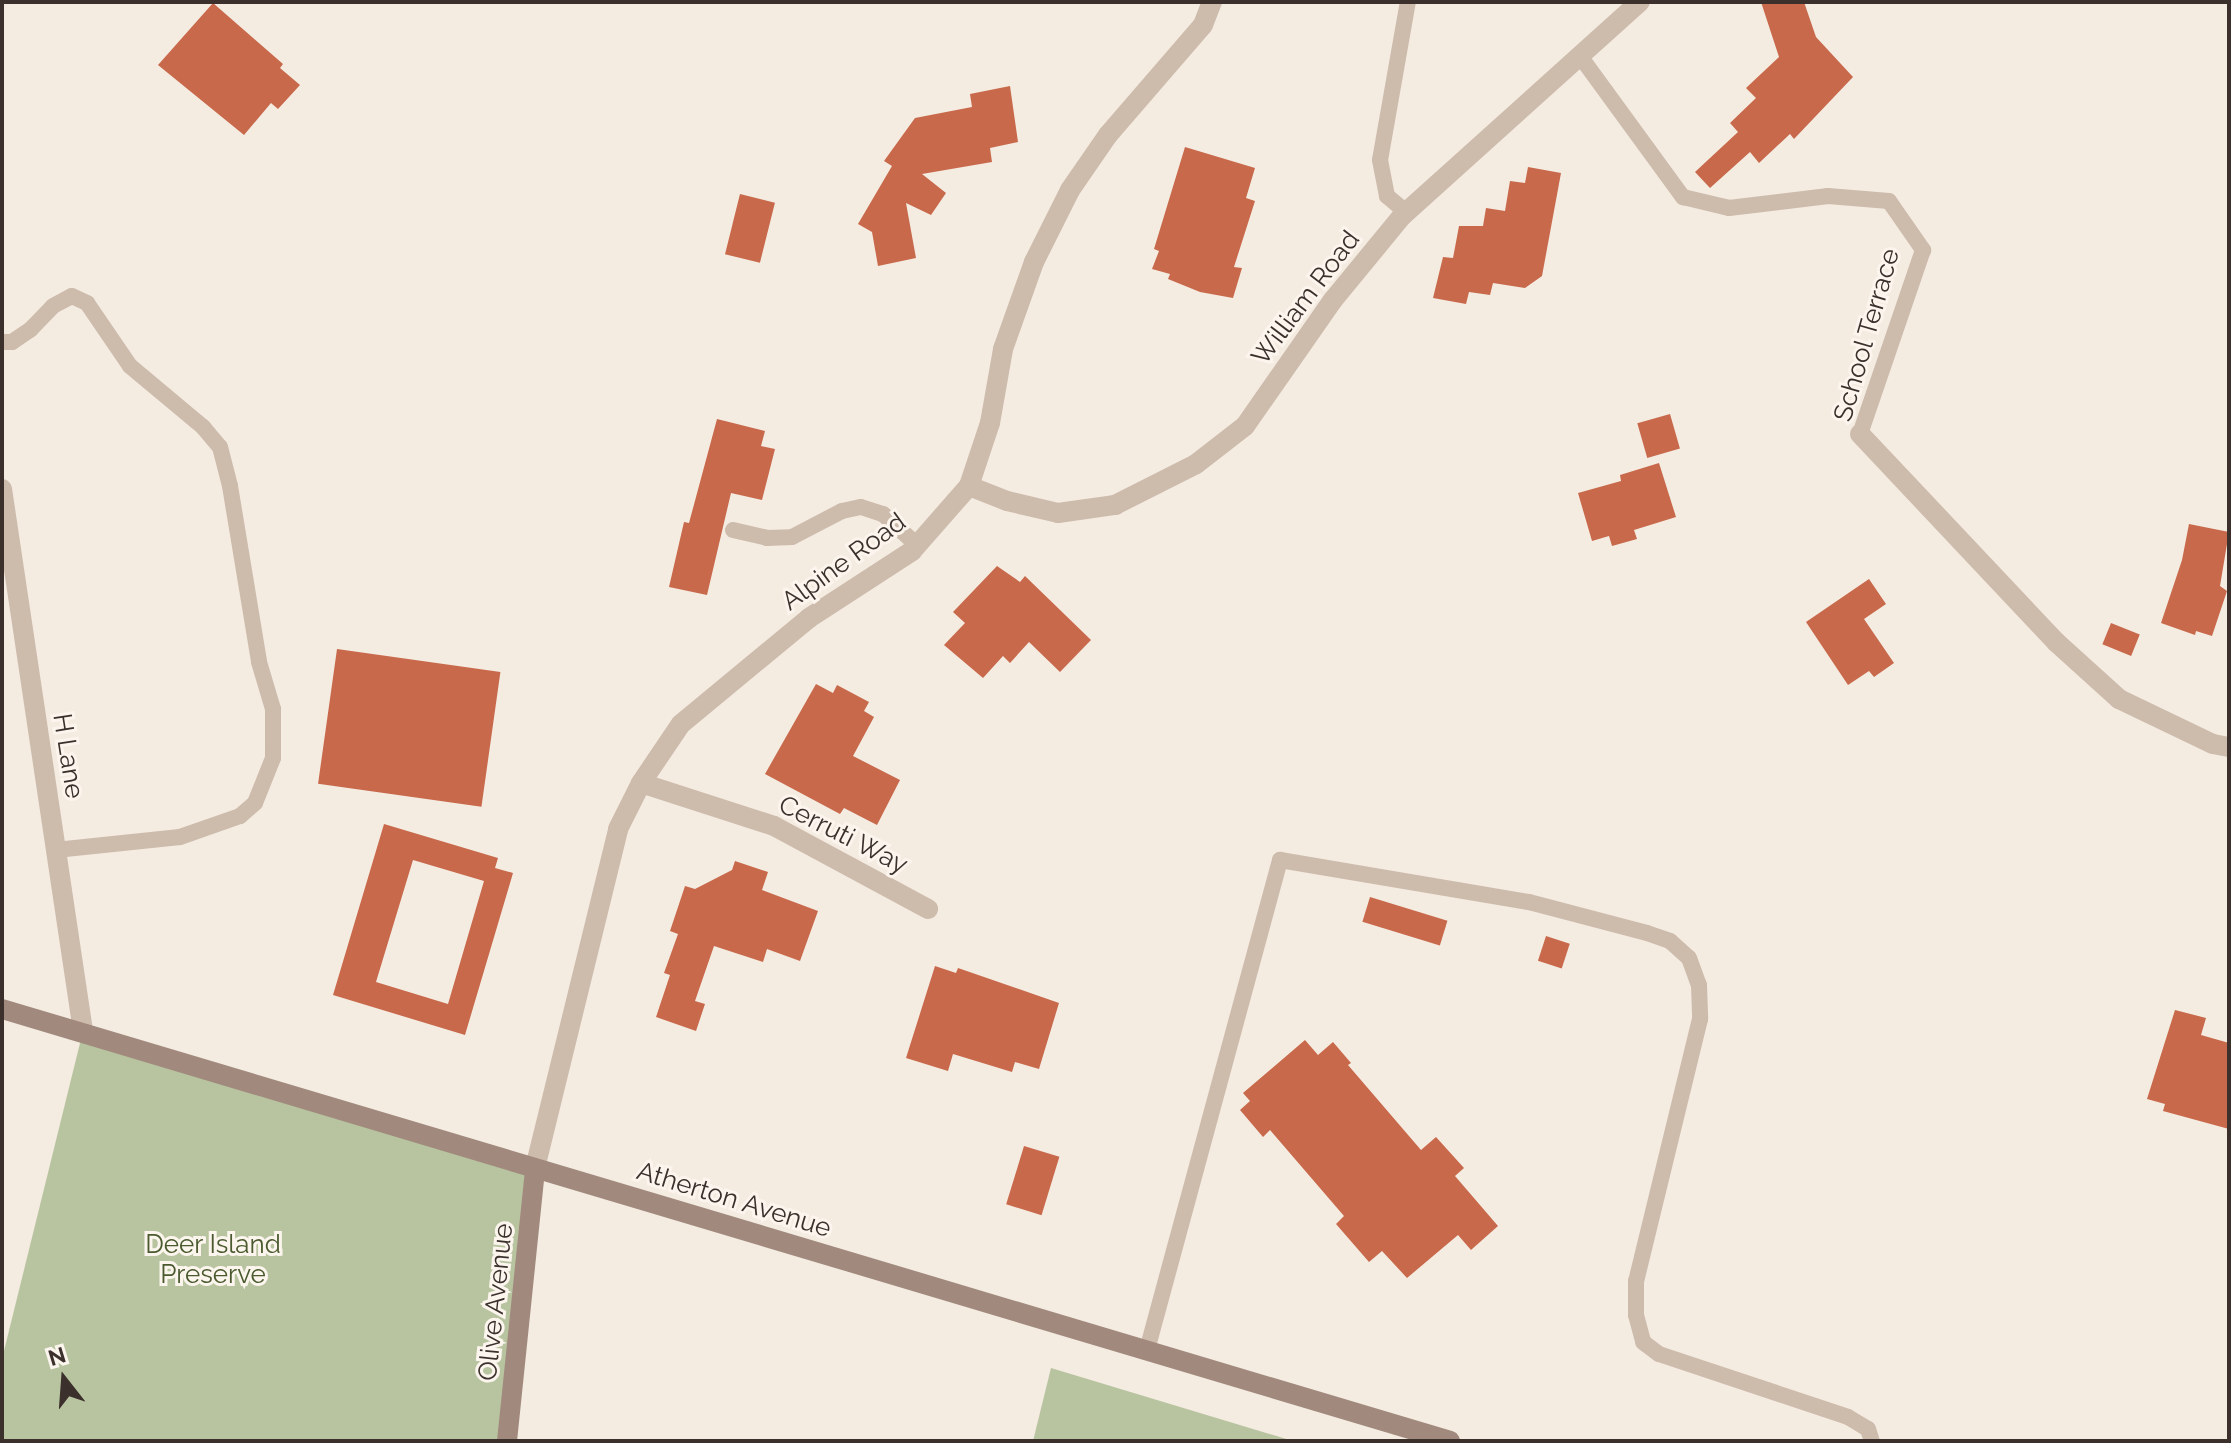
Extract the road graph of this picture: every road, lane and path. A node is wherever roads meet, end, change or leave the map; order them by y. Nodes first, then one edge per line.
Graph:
1 (1212, 2) edge
2 (1408, 2) edge
3 (1640, 2) edge
4 (1580, 56) junction
5 (1406, 212) junction
6 (2, 342) edge
7 (1860, 434) joint
8 (969, 486) junction
9 (2, 489) edge
10 (733, 530) dead end
11 (917, 545) junction
12 (2229, 747) edge
13 (641, 783) junction
14 (56, 850) junction
15 (928, 909) dead end
16 (2, 1009) edge
17 (83, 1031) junction
18 (535, 1168) junction
19 (1147, 1350) junction
20 (507, 1441) edge
21 (1450, 1441) edge
22 (1872, 1441) edge

1 - 8 street, Alpine Road
2 - 5 lane
3 - 4 street, William Road
4 - 5 street, William Road
4 - 7 lane, School Terrace
5 - 8 street, William Road
6 - 14 lane
7 - 12 street, School Terrace
8 - 11 street, Alpine Road
9 - 14 street, H Lane
10 - 11 lane
11 - 13 street, Alpine Road
13 - 15 street, Cerruti Way
13 - 18 street, Alpine Road
14 - 17 street, H Lane
16 - 17 main road, Atherton Avenue
17 - 18 main road, Atherton Avenue
18 - 19 main road, Atherton Avenue
18 - 20 main road, Olive Avenue
19 - 21 main road, Atherton Avenue
19 - 22 lane

